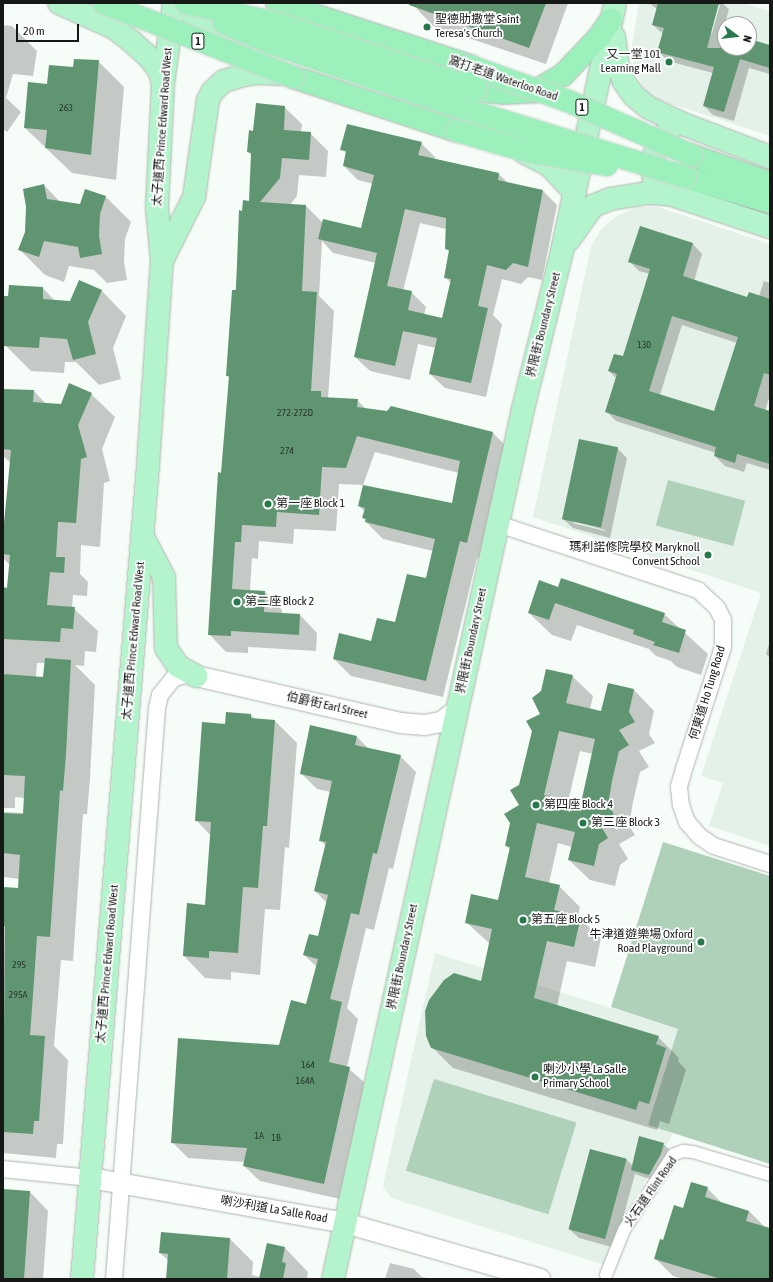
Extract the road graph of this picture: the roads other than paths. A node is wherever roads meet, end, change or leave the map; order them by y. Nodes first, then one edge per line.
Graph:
1 (59, 3) edge
2 (104, 3) edge
3 (174, 3) edge
4 (180, 3) edge
5 (186, 3) edge
6 (204, 3) edge
7 (277, 3) edge
8 (296, 3) edge
9 (613, 11) edge
10 (453, 54) dead end
11 (302, 75) junction
12 (163, 84) junction
13 (686, 125) junction
14 (770, 157) edge
15 (685, 177) junction
16 (770, 183) edge
17 (575, 193) junction
18 (669, 194) junction
19 (770, 202) edge
20 (770, 227) edge
21 (562, 251) junction
22 (162, 261) junction
23 (498, 524) junction
24 (142, 535) junction
25 (196, 676) junction
26 (456, 711) junction
27 (770, 864) edge
28 (3, 1169) edge
29 (770, 1175) edge
30 (90, 1178) junction
31 (120, 1183) junction
32 (345, 1223) junction
33 (606, 1275) dead end
34 (82, 1279) edge
35 (114, 1279) edge
36 (333, 1279) edge
37 (540, 1279) edge

1 - 12 main road
2 - 15 highway, 1, bridge
3 - 12 main road, 太子道西 Prince Edward Road West
4 - 11 main road
5 - 9 highway, bridge
6 - 15 highway, bridge
7 - 16 highway, 窩打老道 Waterloo Road / 1, bridge
8 - 10 street, 窩打老道 Waterloo Road
9 - 13 main road
9 - 17 main road, 界限街 Boundary Street
11 - 17 main road
11 - 22 main road
12 - 22 main road, 太子道西 Prince Edward Road West
13 - 14 main road
13 - 18 main road
15 - 19 highway, 1
17 - 21 main road, 界限街 Boundary Street
18 - 20 main road
18 - 21 main road
21 - 23 main road, 界限街 Boundary Street
22 - 24 main road, 太子道西 Prince Edward Road West
23 - 26 main road, 界限街 Boundary Street
23 - 27 street, 何東道 Ho Tung Road
24 - 25 main road
24 - 30 main road, 太子道西 Prince Edward Road West
25 - 26 street, 伯爵街 Earl Street
25 - 31 street
26 - 32 main road, 界限街 Boundary Street
28 - 30 street, 喇沙利道 La Salle Road
29 - 33 street, 火石道 Flint Road
30 - 31 street, 喇沙利道 La Salle Road
30 - 34 main road, 太子道西 Prince Edward Road West
31 - 32 street, 喇沙利道 La Salle Road
31 - 35 street
32 - 36 main road, 界限街 Boundary Street
32 - 37 street, 喇沙利道 La Salle Road

